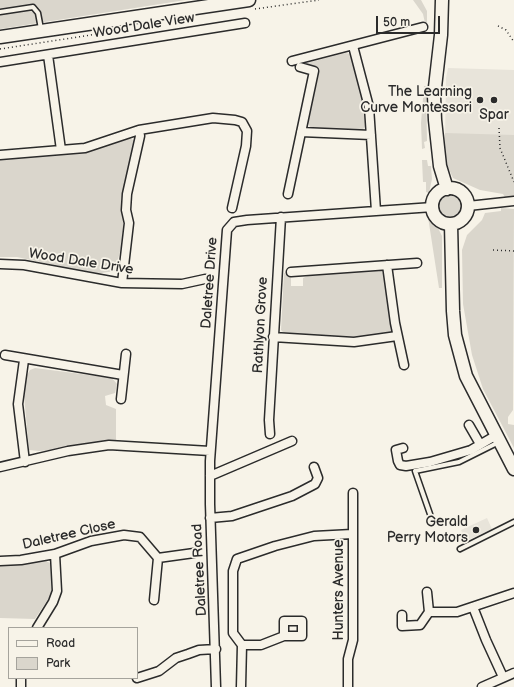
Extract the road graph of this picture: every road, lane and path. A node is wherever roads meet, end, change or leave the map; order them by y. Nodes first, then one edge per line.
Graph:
1 (249, 0) edge
2 (434, 0) edge
3 (442, 0) edge
4 (449, 0) edge
5 (0, 12) edge
6 (442, 16) junction
7 (245, 23) dead end
8 (424, 26) dead end
9 (498, 26) dead end
10 (41, 30) junction
11 (0, 37) edge
12 (514, 42) edge
13 (39, 43) dead end
14 (353, 46) junction
15 (39, 49) dead end
16 (48, 55) junction
17 (292, 61) dead end
18 (0, 62) edge
19 (300, 67) dead end
20 (499, 108) dead end
21 (456, 110) dead end
22 (461, 111) dead end
23 (499, 119) dead end
24 (499, 128) dead end
25 (139, 130) junction
26 (301, 132) junction
27 (371, 135) junction
28 (61, 150) junction
29 (0, 155) edge
30 (514, 182) edge
31 (447, 189) junction
32 (288, 194) dead end
33 (514, 201) edge
34 (468, 206) junction
35 (433, 207) junction
36 (232, 208) dead end
37 (376, 211) junction
38 (281, 217) junction
39 (451, 224) junction
40 (493, 250) dead end
41 (514, 251) edge
42 (417, 263) dead end
43 (0, 264) edge
44 (387, 265) junction
45 (291, 272) dead end
46 (204, 279) dead end
47 (122, 284) junction
48 (398, 336) junction
49 (273, 337) junction
50 (126, 354) dead end
51 (5, 356) dead end
52 (24, 360) junction
53 (404, 365) dead end
54 (123, 375) junction
55 (121, 399) dead end
56 (469, 425) dead end
57 (270, 434) dead end
58 (497, 439) junction
59 (292, 441) dead end
60 (480, 444) junction
61 (403, 448) dead end
62 (210, 451) junction
63 (25, 462) junction
64 (0, 467) edge
65 (314, 467) dead end
66 (514, 469) edge
67 (210, 476) junction
68 (352, 493) dead end
69 (430, 514) dead end
70 (210, 518) junction
71 (514, 522) edge
72 (352, 534) junction
73 (460, 549) dead end
74 (194, 553) dead end
75 (55, 554) junction
76 (158, 558) junction
77 (0, 561) edge
78 (427, 592) dead end
79 (514, 593) edge
80 (154, 600) dead end
81 (473, 607) junction
82 (429, 612) junction
83 (402, 615) dead end
84 (38, 627) edge
85 (284, 636) dead end
86 (242, 645) junction
87 (216, 649) junction
88 (514, 672) edge
89 (503, 677) junction
90 (138, 678) edge
91 (216, 687) edge
92 (241, 687) edge
93 (348, 687) edge
94 (482, 687) edge

1 - 10 street
2 - 6 street
3 - 6 street
4 - 6 street
5 - 10 lane
6 - 31 street
7 - 16 street, Wood Dale View
8 - 14 street
9 - 12 path
10 - 11 street
13 - 15 path
14 - 17 street
14 - 27 street
16 - 18 street, Wood Dale View
16 - 28 street
19 - 26 street
20 - 23 path
21 - 22 path
24 - 30 path
25 - 28 street
25 - 36 street
25 - 47 street
26 - 27 street
26 - 32 street
27 - 37 street
28 - 29 street
31 - 34 street
31 - 35 street
33 - 34 street
34 - 39 street
35 - 37 street, Daletree Drive
35 - 39 street
37 - 38 street, Daletree Drive
38 - 49 street, Rathlyon Grove
38 - 62 street, Daletree Drive
39 - 58 street
40 - 41 path
42 - 44 street
43 - 47 street, Wood Dale Drive
44 - 45 street
44 - 48 street
46 - 47 street, Wood Dale Drive
48 - 49 street
48 - 53 street
49 - 57 street, Rathlyon Grove
50 - 54 street
51 - 52 street
52 - 54 street
52 - 63 street
54 - 55 street
56 - 60 street
58 - 60 street
58 - 66 street
58 - 69 lane
59 - 67 street
60 - 61 street
62 - 63 street
62 - 67 street, Daletree Road
63 - 64 street
65 - 70 street
67 - 70 street, Daletree Road
68 - 72 street, Hunters Avenue
70 - 87 street, Daletree Road
71 - 73 lane
72 - 86 street
72 - 93 street, Hunters Avenue
74 - 76 street
75 - 76 street, Daletree Close
75 - 77 street, Daletree Close
75 - 84 street
76 - 80 street
78 - 82 street
79 - 81 street
81 - 82 street
81 - 89 street
82 - 83 street
85 - 86 street
86 - 92 street
87 - 90 street
87 - 91 street, Daletree Road
88 - 89 street
89 - 94 street

